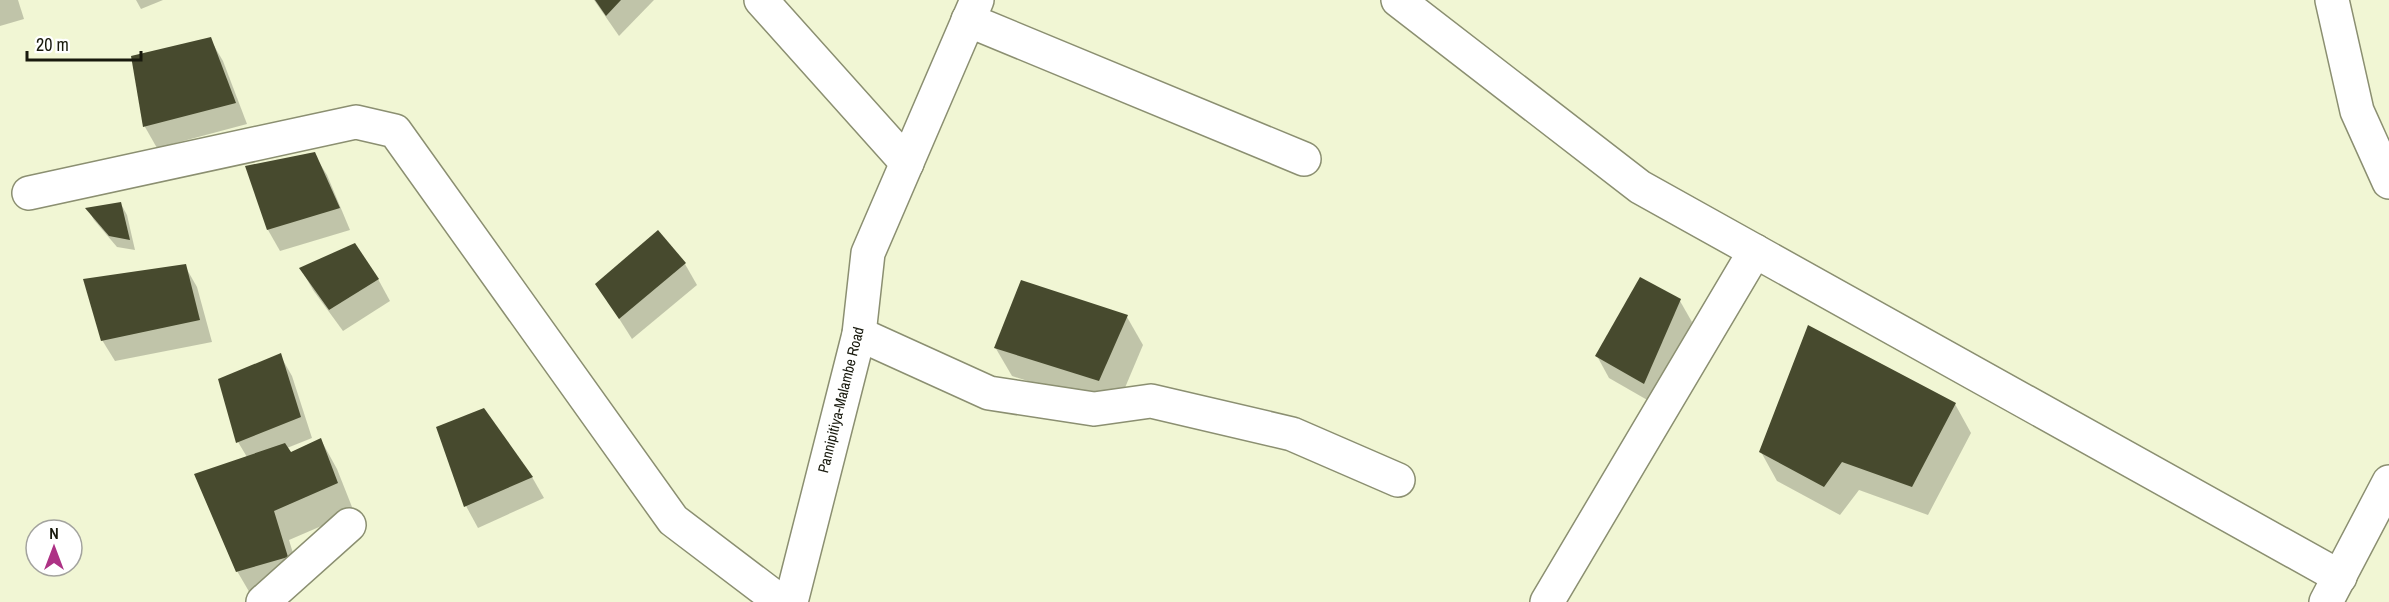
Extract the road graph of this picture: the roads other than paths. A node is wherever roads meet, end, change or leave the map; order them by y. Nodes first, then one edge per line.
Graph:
1 (761, 0) edge
2 (1398, 0) edge
3 (2332, 0) edge
4 (972, 10) edge
5 (1304, 159) dead end
6 (907, 163) junction
7 (2389, 182) edge
8 (29, 192) dead end
9 (1755, 251) junction
10 (859, 334) junction
11 (1398, 480) dead end
12 (2389, 482) edge
13 (2381, 523) edge
14 (349, 525) dead end
15 (2333, 589) edge
16 (263, 602) edge
17 (781, 602) edge
18 (791, 602) edge
19 (1547, 602) edge

1 - 6 street
2 - 9 street
3 - 7 street
4 - 5 street
4 - 6 street, Pannipitiya-Malambe Road
6 - 10 street, Pannipitiya-Malambe Road
8 - 17 street
9 - 15 street
9 - 19 street
10 - 11 street
10 - 18 street, Pannipitiya-Malambe Road
12 - 13 street
13 - 15 street
14 - 16 street

